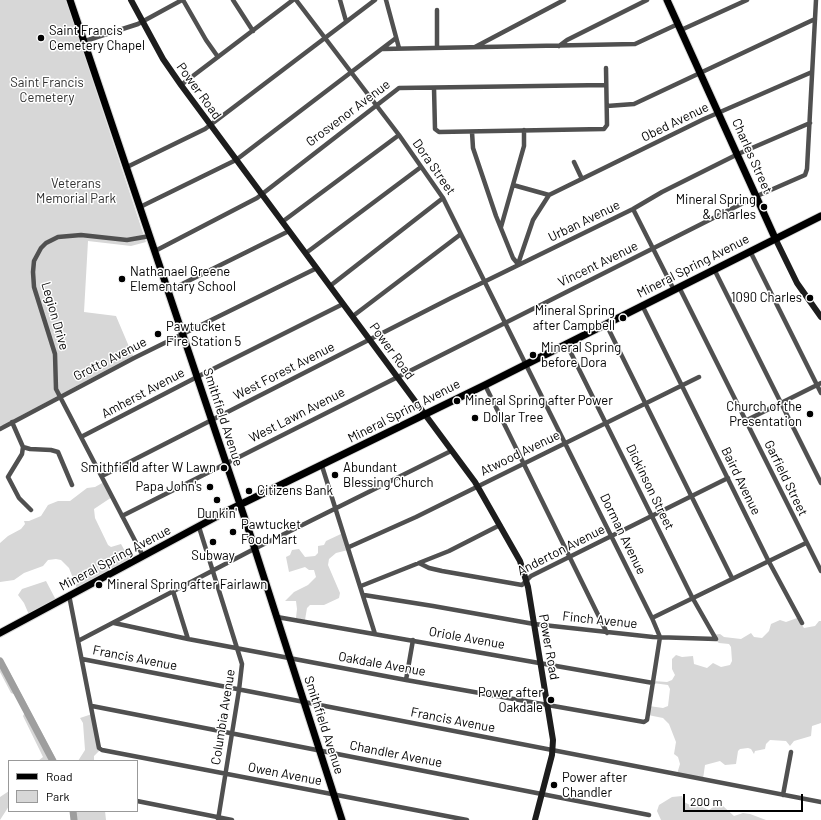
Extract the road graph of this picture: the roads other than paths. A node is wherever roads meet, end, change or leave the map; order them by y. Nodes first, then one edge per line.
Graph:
1 (70, 0) edge
2 (131, 0) edge
3 (183, 0) edge
4 (233, 0) edge
5 (293, 0) edge
6 (296, 0) edge
7 (340, 0) edge
8 (375, 0) edge
9 (386, 0) edge
10 (564, 0) edge
11 (647, 0) edge
12 (667, 0) edge
13 (747, 0) edge
14 (816, 0) edge
15 (437, 10) dead end
16 (815, 19) junction
17 (346, 21) junction
18 (143, 22) junction
19 (680, 27) junction
20 (253, 31) junction
21 (325, 37) junction
22 (396, 38) junction
23 (85, 41) junction
24 (559, 46) junction
25 (437, 47) junction
26 (474, 47) junction
27 (399, 48) junction
28 (382, 49) junction
29 (218, 57) junction
30 (606, 68) dead end
31 (700, 72) junction
32 (812, 72) junction
33 (352, 73) junction
34 (181, 85) junction
35 (606, 85) junction
36 (434, 88) junction
37 (376, 105) junction
38 (607, 106) junction
39 (719, 113) junction
40 (810, 123) junction
41 (210, 125) junction
42 (524, 130) junction
43 (472, 132) junction
44 (399, 135) junction
45 (738, 154) junction
46 (236, 160) junction
47 (574, 162) dead end
48 (127, 167) junction
49 (421, 167) junction
50 (582, 179) junction
51 (513, 185) junction
52 (262, 193) junction
53 (549, 195) junction
54 (757, 196) junction
55 (444, 198) junction
56 (140, 207) junction
57 (632, 210) junction
58 (821, 216) edge
59 (282, 222) junction
60 (501, 227) junction
61 (289, 231) junction
62 (461, 234) junction
63 (150, 236) junction
64 (775, 238) junction
65 (652, 249) junction
66 (155, 250) junction
67 (750, 251) junction
68 (306, 253) junction
69 (518, 264) junction
70 (317, 268) junction
71 (714, 269) junction
72 (485, 281) junction
73 (330, 286) junction
74 (677, 289) junction
75 (168, 291) junction
76 (344, 304) junction
77 (642, 305) junction
78 (820, 315) edge
79 (352, 316) junction
80 (506, 322) junction
81 (606, 324) junction
82 (183, 334) junction
83 (369, 340) junction
84 (566, 343) junction
85 (526, 364) junction
86 (197, 377) junction
87 (397, 377) junction
88 (699, 377) dead end
89 (485, 384) junction
90 (819, 384) edge
91 (681, 385) junction
92 (821, 393) edge
93 (60, 398) junction
94 (645, 402) junction
95 (781, 403) junction
96 (424, 414) junction
97 (212, 419) junction
98 (745, 420) junction
99 (12, 422) junction
100 (606, 422) junction
101 (0, 429) edge
102 (81, 437) junction
103 (566, 443) junction
104 (23, 447) junction
105 (452, 451) junction
106 (226, 463) junction
107 (524, 463) junction
108 (322, 466) junction
109 (102, 476) junction
110 (728, 478) junction
111 (821, 483) edge
112 (72, 485) dead end
113 (478, 486) junction
114 (691, 496) junction
115 (240, 505) junction
116 (335, 508) junction
117 (30, 510) dead end
118 (122, 516) junction
119 (652, 516) junction
120 (500, 525) junction
121 (199, 527) junction
122 (612, 536) junction
123 (806, 543) junction
124 (348, 547) junction
125 (254, 549) junction
126 (143, 556) junction
127 (571, 557) junction
128 (768, 560) junction
129 (419, 563) junction
130 (213, 571) junction
131 (821, 571) edge
132 (732, 578) junction
133 (527, 580) junction
134 (361, 586) junction
135 (173, 591) junction
136 (70, 595) junction
137 (364, 595) junction
138 (692, 597) junction
139 (277, 616) junction
140 (652, 618) junction
141 (114, 623) junction
142 (802, 623) dead end
143 (534, 624) junction
144 (607, 632) junction
145 (0, 633) edge
146 (375, 634) junction
147 (660, 637) junction
148 (188, 639) junction
149 (716, 639) joint
150 (413, 640) junction
151 (78, 641) junction
152 (238, 649) junction
153 (289, 658) junction
154 (82, 659) junction
155 (541, 663) junction
156 (406, 680) junction
157 (653, 683) junction
158 (239, 690) junction
159 (304, 703) junction
160 (548, 705) junction
161 (92, 706) junction
162 (232, 734) junction
163 (553, 750) junction
164 (320, 751) junction
165 (791, 752) dead end
166 (225, 774) junction
167 (542, 794) junction
168 (334, 795) junction
169 (783, 795) junction
170 (138, 801) edge
171 (821, 802) edge
172 (649, 815) dead end
173 (219, 819) edge
174 (232, 820) edge
175 (342, 820) edge
176 (467, 820) edge
177 (535, 820) edge

1 - 23 main road, Smithfield Avenue
2 - 18 main road, Power Road
3 - 18 street
3 - 29 street
4 - 20 street
5 - 20 street
6 - 21 street, Dora Street
7 - 17 street
8 - 17 street
9 - 22 street
10 - 26 street
11 - 24 street
12 - 19 main road, Charles Street
13 - 19 street
14 - 16 street
15 - 25 street
16 - 31 street
16 - 32 street
17 - 21 street
18 - 23 street
18 - 34 main road, Power Road
19 - 24 street
19 - 31 main road, Charles Street
20 - 29 street
21 - 33 street, Dora Street
21 - 41 street
22 - 27 street
22 - 28 street
23 - 48 main road, Smithfield Avenue
24 - 26 street
25 - 26 street
25 - 27 street
27 - 28 street
28 - 33 street
29 - 34 street
30 - 35 street
31 - 38 street
31 - 39 main road, Charles Street
32 - 39 street, Obed Avenue
32 - 40 street
33 - 37 street, Dora Street
33 - 46 street
34 - 41 main road, Power Road
35 - 36 street, Grosvenor Avenue
35 - 38 street
36 - 37 street, Grosvenor Avenue
36 - 43 street
37 - 44 street, Dora Street
37 - 52 street, Grosvenor Avenue
38 - 42 street
39 - 45 main road, Charles Street
39 - 50 street, Obed Avenue
40 - 45 street, Urban Avenue
40 - 54 street, Vincent Avenue
41 - 46 main road, Power Road
41 - 48 street
42 - 43 street
42 - 51 street
43 - 60 street
44 - 49 street, Dora Street
44 - 59 street
45 - 54 main road, Charles Street
45 - 57 street, Urban Avenue
46 - 52 main road, Power Road
46 - 56 street
47 - 50 street
48 - 56 main road, Smithfield Avenue
49 - 55 street, Dora Street
49 - 68 street
50 - 53 street, Obed Avenue
51 - 53 street
51 - 60 street
52 - 59 main road, Power Road
52 - 66 street, Grosvenor Avenue
53 - 69 street
54 - 64 main road, Charles Street
54 - 65 street, Vincent Avenue
55 - 62 street, Dora Street
55 - 73 street
56 - 63 main road, Smithfield Avenue
57 - 65 street, Garfield Street
57 - 69 street, Urban Avenue
58 - 64 main road, Mineral Spring Avenue
59 - 61 main road, Power Road
60 - 69 street
61 - 68 main road, Power Road
61 - 75 street
62 - 72 street, Dora Street
62 - 79 street
63 - 66 main road, Smithfield Avenue
63 - 93 street, Legion Drive
64 - 67 main road, Mineral Spring Avenue
64 - 78 main road, Charles Street
65 - 74 street, Garfield Street
65 - 80 street, Vincent Avenue
66 - 75 main road, Smithfield Avenue
67 - 71 main road, Mineral Spring Avenue
67 - 90 street
68 - 70 main road, Power Road
69 - 72 street, Urban Avenue
70 - 73 main road, Power Road
70 - 82 street, Grotto Avenue
71 - 74 main road, Mineral Spring Avenue
71 - 95 street
72 - 80 street, Dora Street
72 - 83 street, Urban Avenue
73 - 76 main road, Power Road
74 - 77 main road, Mineral Spring Avenue
74 - 98 street, Garfield Street
75 - 82 main road, Smithfield Avenue
76 - 79 main road, Power Road
76 - 86 street, Amherst Avenue
77 - 81 main road, Mineral Spring Avenue
77 - 91 street, Baird Avenue
79 - 83 main road, Power Road
80 - 85 street, Dora Street
80 - 87 street, Vincent Avenue
81 - 84 main road, Mineral Spring Avenue
81 - 94 street
82 - 86 main road, Smithfield Avenue
82 - 93 street, Grotto Avenue
83 - 87 main road, Power Road
83 - 97 street, West Forest Avenue
84 - 85 main road, Mineral Spring Avenue
84 - 100 street, Dickinson Street
85 - 89 main road, Mineral Spring Avenue
85 - 103 street, Dorman Avenue
86 - 97 main road, Smithfield Avenue
86 - 102 street, Amherst Avenue
87 - 96 main road, Power Road
87 - 106 street, West Lawn Avenue
88 - 91 street, Atwood Avenue
89 - 96 main road, Mineral Spring Avenue
89 - 107 street
90 - 92 street
90 - 95 street
91 - 94 street, Atwood Avenue
91 - 110 street, Baird Avenue
93 - 99 street, Grotto Avenue
93 - 102 street, Legion Drive
94 - 100 street, Atwood Avenue
94 - 114 street
95 - 98 street
95 - 111 street
96 - 105 main road, Power Road
96 - 108 main road, Mineral Spring Avenue
97 - 106 main road, Smithfield Avenue
97 - 109 street, West Forest Avenue
98 - 123 street, Garfield Street
99 - 101 street, Grotto Avenue
99 - 104 street
100 - 103 street, Atwood Avenue
100 - 119 street, Dickinson Street
102 - 109 street, Legion Drive
103 - 107 street, Atwood Avenue
103 - 122 street, Dorman Avenue
104 - 112 street
104 - 117 street
105 - 113 main road, Power Road
105 - 116 street
106 - 115 main road, Smithfield Avenue
106 - 118 street, West Lawn Avenue
107 - 113 street, Atwood Avenue
107 - 127 street
108 - 115 main road, Mineral Spring Avenue
108 - 116 street
109 - 118 street, Legion Drive
110 - 114 street, Anderton Avenue
110 - 128 street, Baird Avenue
113 - 120 main road, Power Road
113 - 124 street, Atwood Avenue
114 - 119 street, Anderton Avenue
114 - 132 street
115 - 121 main road, Mineral Spring Avenue
115 - 125 main road, Smithfield Avenue
116 - 124 street
116 - 125 street
118 - 126 street, Legion Drive
119 - 122 street, Anderton Avenue
119 - 138 street, Dickinson Street
120 - 129 street
120 - 133 main road, Power Road
121 - 126 main road, Mineral Spring Avenue
121 - 130 street, Columbia Avenue
122 - 127 street, Anderton Avenue
122 - 140 street, Dorman Avenue
123 - 128 street
123 - 131 street, Garfield Street
124 - 134 street
125 - 130 street
125 - 139 main road, Smithfield Avenue
126 - 136 main road, Mineral Spring Avenue
127 - 133 street, Anderton Avenue
127 - 144 street
128 - 132 street
128 - 142 street, Baird Avenue
129 - 133 street, Anderton Avenue
129 - 134 street
130 - 135 street
130 - 152 street, Columbia Avenue
132 - 138 street
133 - 143 main road, Power Road
134 - 137 street
135 - 141 street
135 - 148 street
136 - 145 main road, Mineral Spring Avenue
136 - 151 street
137 - 143 street, Finch Avenue
137 - 146 street
138 - 140 street
138 - 149 street, Dickinson Street
139 - 146 street, Oriole Avenue
139 - 153 main road, Smithfield Avenue
140 - 147 street, Dorman Avenue
141 - 148 street, Oakdale Avenue
141 - 151 street
143 - 144 street, Finch Avenue
143 - 155 main road, Power Road
144 - 147 street, Finch Avenue
146 - 150 street, Oriole Avenue
147 - 149 street, Finch Avenue
147 - 157 street
148 - 152 street, Oakdale Avenue
150 - 155 street, Oriole Avenue
150 - 156 street
151 - 154 street
152 - 153 street, Oakdale Avenue
152 - 158 street, Columbia Avenue
153 - 156 street, Oakdale Avenue
153 - 159 main road, Smithfield Avenue
154 - 158 street, Francis Avenue
154 - 161 street
155 - 157 street, Oriole Avenue
155 - 160 main road, Power Road
156 - 160 street, Oakdale Avenue
157 - 160 street, Oakdale Avenue
158 - 159 street, Francis Avenue
158 - 162 street, Columbia Avenue
159 - 163 street, Francis Avenue
159 - 164 main road, Smithfield Avenue
160 - 163 main road, Power Road
161 - 162 street, Chandler Avenue
161 - 166 street, Owen Avenue
162 - 164 street, Chandler Avenue
162 - 166 street, Columbia Avenue
163 - 167 main road, Power Road
163 - 169 street, Francis Avenue
164 - 167 street, Chandler Avenue
164 - 168 main road, Smithfield Avenue
165 - 169 street
166 - 168 street, Owen Avenue
166 - 173 street, Columbia Avenue
167 - 172 street, Chandler Avenue
167 - 177 main road, Power Road
168 - 175 main road, Smithfield Avenue
168 - 176 street, Owen Avenue
169 - 171 street, Francis Avenue
170 - 173 street
173 - 174 street

